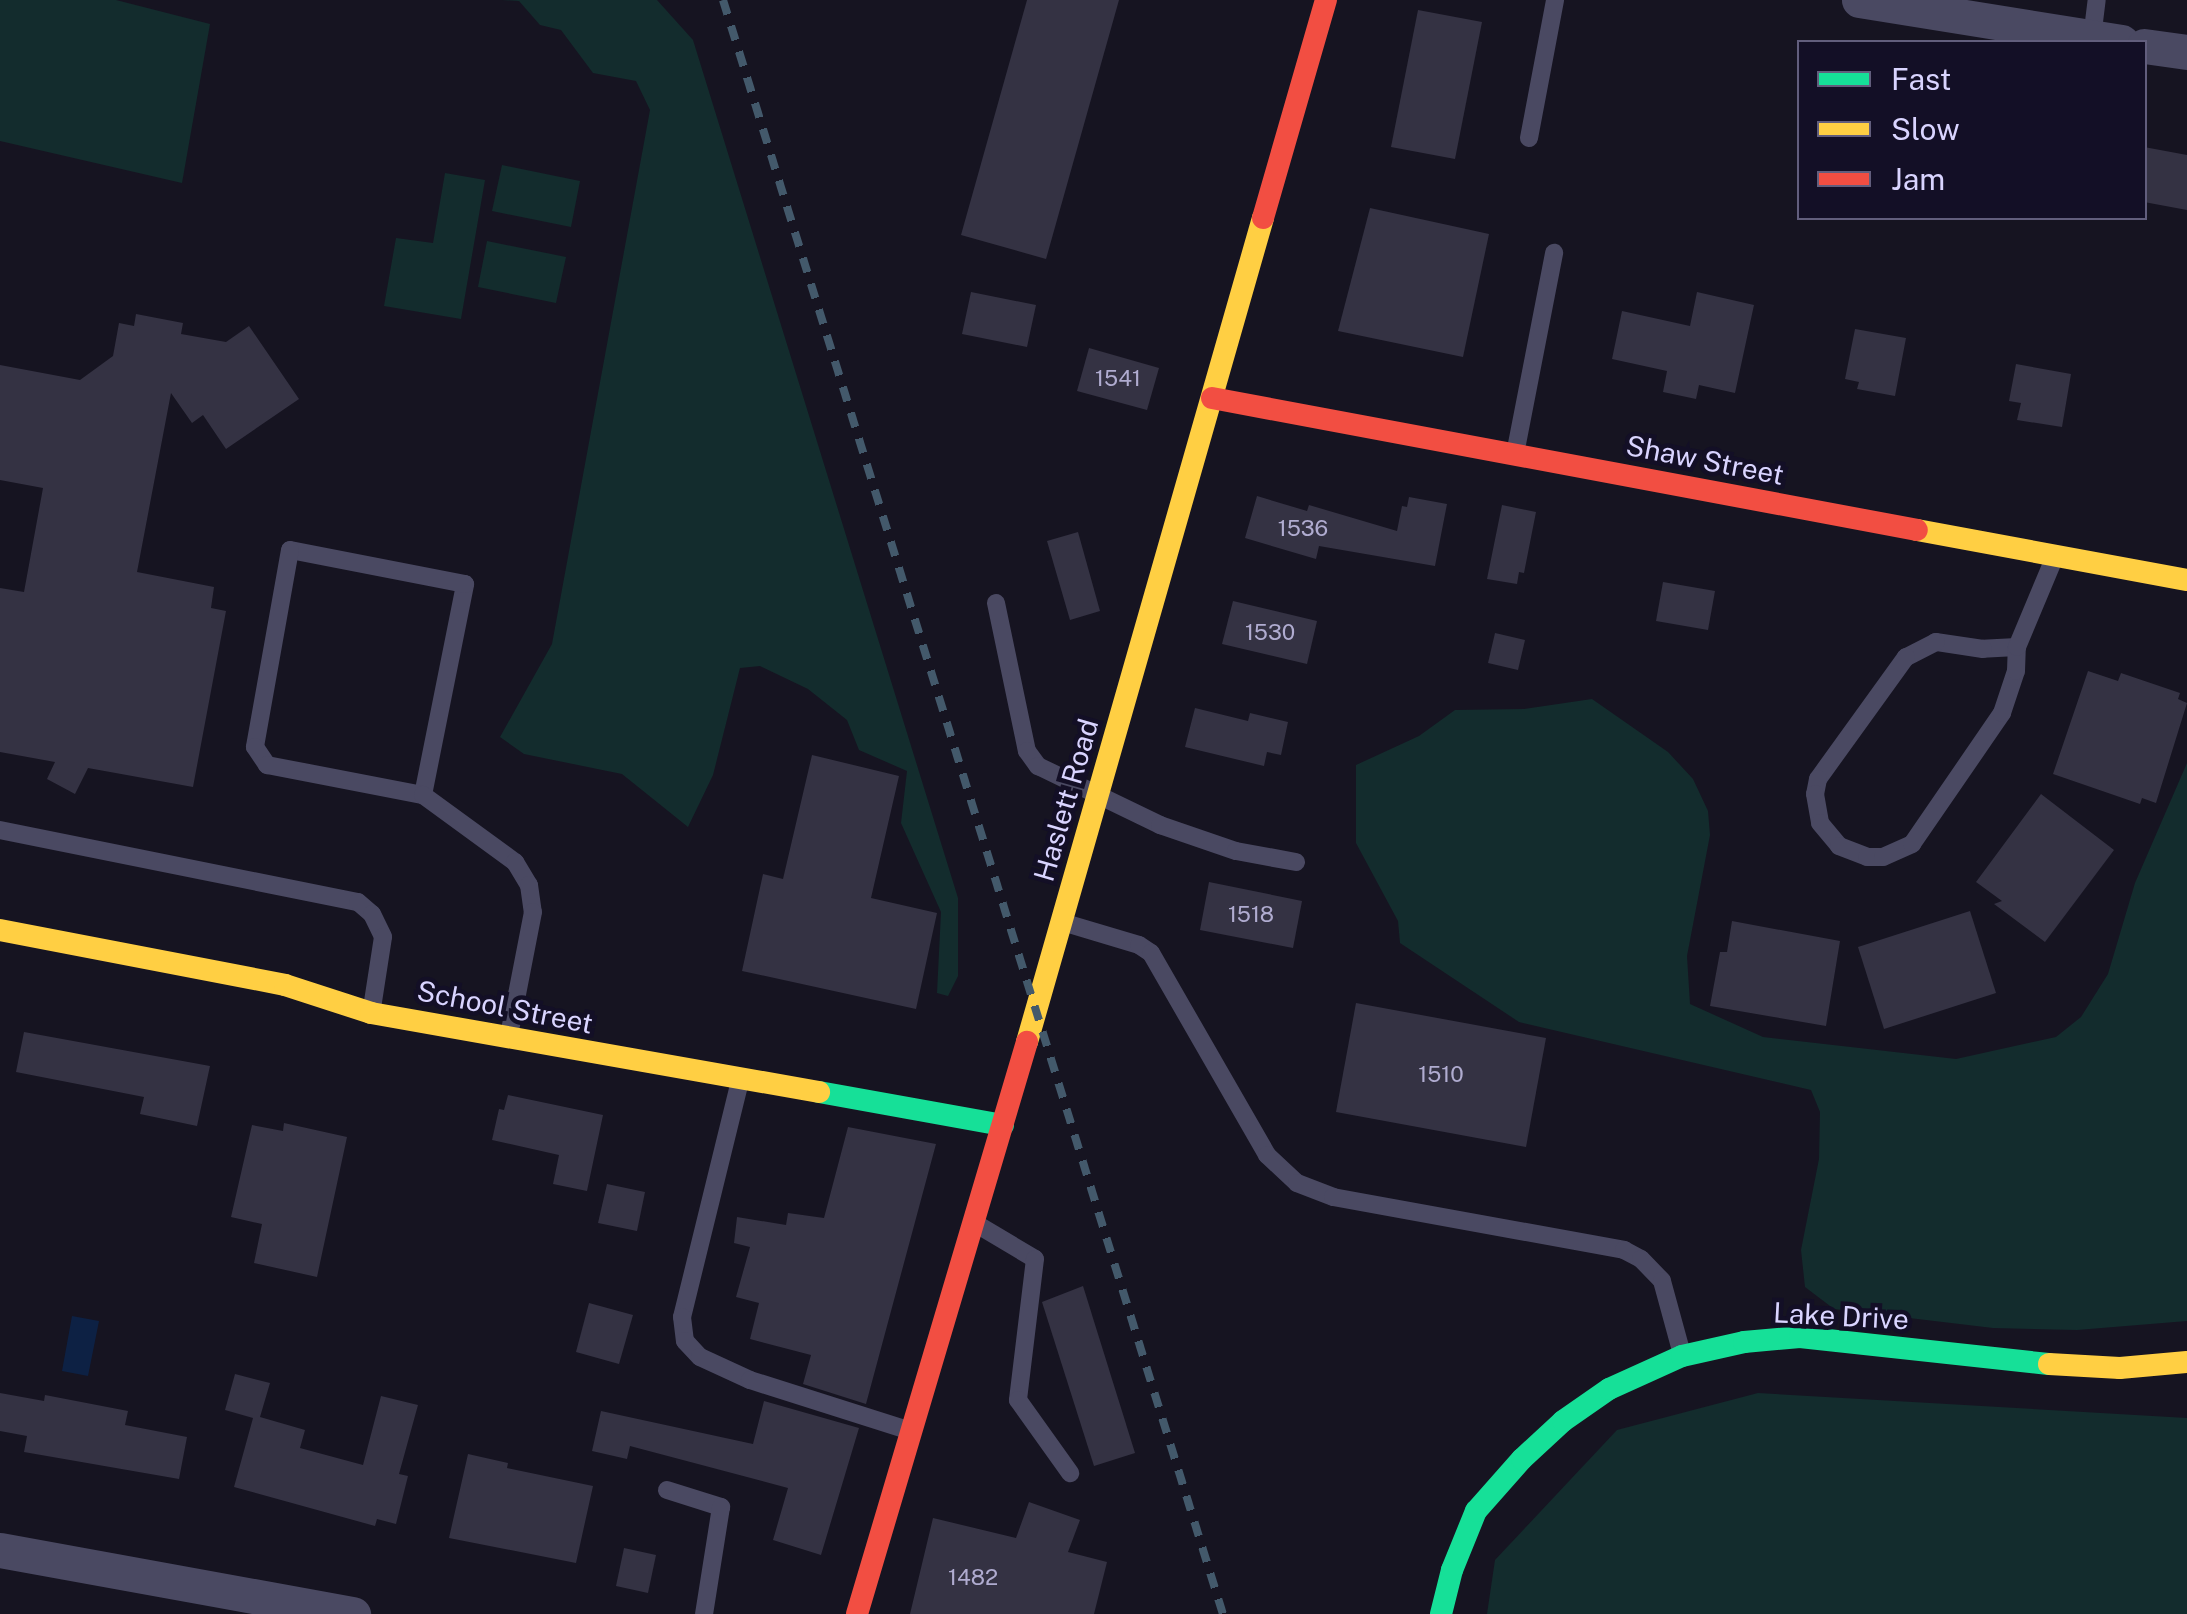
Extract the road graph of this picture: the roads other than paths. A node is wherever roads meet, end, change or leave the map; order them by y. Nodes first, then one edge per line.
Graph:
1 (1326, 0) edge
2 (1554, 0) edge
3 (1859, 0) edge
4 (2097, 0) edge
5 (2090, 40) edge
6 (2147, 46) edge
7 (2187, 52) edge
8 (1529, 138) dead end
9 (1554, 253) dead end
10 (1212, 398) junction
11 (1515, 455) junction
12 (2055, 556) junction
13 (2187, 580) edge
14 (996, 603) dead end
15 (2017, 646) junction
16 (423, 796) junction
17 (1098, 796) junction
18 (0, 830) edge
19 (1296, 862) dead end
20 (1062, 922) junction
21 (0, 930) edge
22 (371, 1013) junction
23 (509, 1038) junction
24 (740, 1080) junction
25 (1003, 1125) junction
26 (973, 1223) junction
27 (1682, 1356) junction
28 (2187, 1362) edge
29 (911, 1431) junction
30 (1070, 1473) dead end
31 (667, 1490) dead end
32 (0, 1550) edge
33 (353, 1614) edge
34 (704, 1614) edge
35 (857, 1614) edge
36 (1441, 1614) edge

1 - 10 street, Haslett Road
2 - 8 lane
3 - 5 street
4 - 5 lane
6 - 7 street
9 - 11 lane
10 - 11 street, Shaw Street
10 - 17 street, Haslett Road
11 - 12 street, Shaw Street
12 - 13 street, Shaw Street
12 - 15 lane
14 - 17 lane
15 - 15 lane
16 - 16 lane
16 - 23 lane
17 - 19 lane
17 - 20 street, Haslett Road
18 - 22 lane
20 - 25 street, Haslett Road
20 - 27 lane
21 - 22 street, School Street
22 - 23 street, School Street
23 - 24 street, School Street
24 - 25 street, School Street
24 - 29 lane
25 - 26 street, Haslett Road
26 - 29 street, Haslett Road
26 - 30 lane
27 - 28 street, Lake Drive
27 - 36 street, Lake Drive
29 - 35 street, Haslett Road
31 - 34 lane
32 - 33 street

